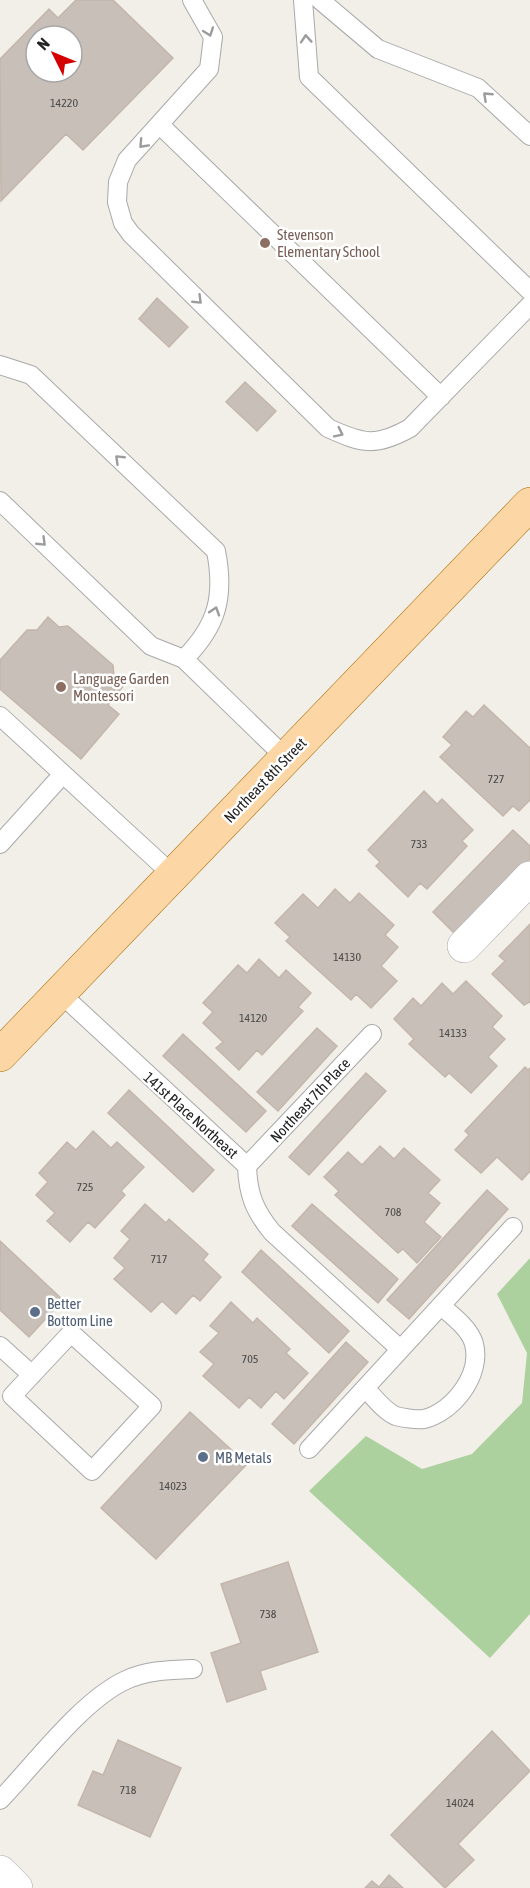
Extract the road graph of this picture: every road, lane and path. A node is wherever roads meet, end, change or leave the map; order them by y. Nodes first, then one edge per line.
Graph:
1 (192, 0) edge
2 (303, 0) edge
3 (320, 0) edge
4 (160, 125) junction
5 (530, 136) edge
6 (530, 291) edge
7 (530, 305) edge
8 (0, 365) edge
9 (441, 397) junction
10 (0, 501) edge
11 (530, 504) edge
12 (184, 659) junction
13 (0, 716) edge
14 (286, 758) junction
15 (63, 774) junction
16 (0, 844) edge
17 (173, 875) junction
18 (530, 878) edge
19 (464, 946) dead end
20 (60, 993) junction
21 (372, 1034) dead end
22 (0, 1055) edge
23 (248, 1166) junction
24 (513, 1227) dead end
25 (441, 1306) junction
26 (0, 1346) edge
27 (400, 1350) junction
28 (32, 1375) junction
29 (365, 1388) junction
30 (309, 1449) dead end
31 (194, 1669) dead end
32 (0, 1800) edge
33 (0, 1872) edge
34 (16, 1888) edge

1 -> 4 lane
6 -> 2 lane
5 -> 3 lane
4 - 9 lane
4 -> 9 lane
7 - 9 lane
12 -> 8 lane
10 -> 12 lane
11 - 14 main road, Northeast 8th Street
12 - 14 lane
13 - 15 lane
14 - 17 main road, Northeast 8th Street
15 - 16 lane
15 - 17 lane
17 - 20 main road, Northeast 8th Street
18 - 19 street
20 - 22 main road, Northeast 8th Street
20 - 23 lane, 141st Place Northeast
21 - 23 lane, Northeast 7th Place
23 - 27 lane, 141st Place Northeast
24 - 25 lane
25 - 27 lane
25 - 29 lane
26 - 28 lane
27 - 29 lane
28 - 28 lane
29 - 30 lane
31 - 32 lane
33 - 34 street

